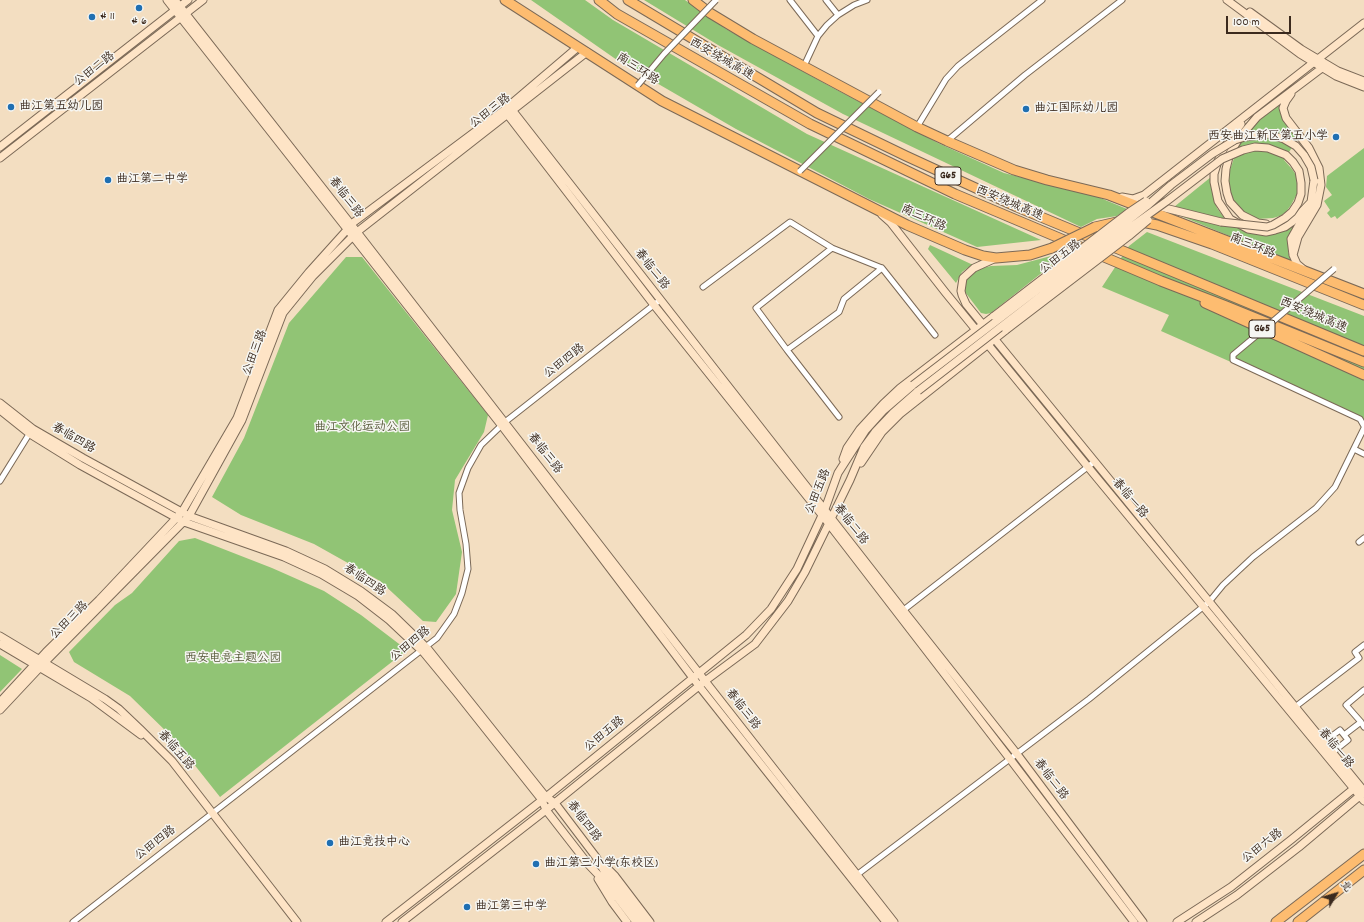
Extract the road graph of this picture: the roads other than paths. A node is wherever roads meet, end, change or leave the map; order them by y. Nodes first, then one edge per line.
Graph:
1 (167, 0) edge
2 (175, 0) edge
3 (188, 0) edge
4 (204, 0) edge
5 (505, 0) edge
6 (599, 0) edge
7 (628, 0) edge
8 (693, 0) edge
9 (716, 0) edge
10 (790, 0) edge
11 (826, 0) edge
12 (867, 0) edge
13 (1042, 0) edge
14 (1122, 0) edge
15 (1226, 0) edge
16 (1234, 0) edge
17 (177, 8) junction
18 (838, 15) junction
19 (183, 16) junction
20 (1364, 23) edge
21 (818, 36) junction
22 (578, 47) junction
23 (587, 52) junction
24 (1316, 60) junction
25 (804, 66) junction
26 (1322, 68) junction
27 (1364, 81) edge
28 (638, 85) junction
29 (1299, 85) junction
30 (1364, 87) edge
31 (879, 92) dead end
32 (1255, 109) junction
33 (508, 110) junction
34 (917, 127) junction
35 (947, 141) junction
36 (0, 147) edge
37 (0, 158) edge
38 (800, 170) junction
39 (1171, 185) junction
40 (1109, 195) junction
41 (1133, 199) junction
42 (1167, 202) junction
43 (1311, 202) junction
44 (878, 210) junction
45 (1280, 221) junction
46 (350, 227) junction
47 (355, 234) junction
48 (832, 248) junction
49 (1293, 255) junction
50 (996, 258) junction
51 (882, 268) junction
52 (1334, 269) dead end
53 (1306, 272) junction
54 (1161, 281) junction
55 (703, 287) dead end
56 (1364, 294) edge
57 (660, 300) junction
58 (654, 305) junction
59 (1364, 305) edge
60 (1285, 318) junction
61 (983, 324) junction
62 (976, 330) junction
63 (935, 335) dead end
64 (994, 339) junction
65 (988, 344) junction
66 (1364, 344) edge
67 (787, 350) junction
68 (1364, 351) edge
69 (1364, 362) edge
70 (1364, 376) edge
71 (916, 388) junction
72 (0, 403) edge
73 (0, 410) edge
74 (839, 417) dead end
75 (503, 424) junction
76 (1364, 427) edge
77 (31, 431) junction
78 (1354, 449) junction
79 (1364, 454) edge
80 (1094, 462) junction
81 (1088, 467) junction
82 (838, 472) junction
83 (850, 480) junction
84 (0, 481) edge
85 (182, 512) junction
86 (823, 512) junction
87 (189, 516) junction
88 (176, 518) junction
89 (830, 521) junction
90 (184, 522) junction
91 (1364, 538) edge
92 (1359, 542) dead end
93 (1206, 604) junction
94 (901, 612) junction
95 (0, 636) edge
96 (0, 644) edge
97 (1364, 645) edge
98 (424, 648) junction
99 (42, 660) junction
100 (37, 666) junction
101 (700, 674) junction
102 (693, 679) junction
103 (702, 684) junction
104 (1364, 690) edge
105 (0, 702) edge
106 (1295, 707) junction
107 (0, 710) edge
108 (1362, 724) edge
109 (1344, 735) junction
110 (1324, 742) junction
111 (1333, 752) junction
112 (1017, 754) junction
113 (1010, 759) junction
114 (1361, 792) edge
115 (544, 798) junction
116 (555, 803) junction
117 (546, 810) junction
118 (210, 815) junction
119 (1363, 855) edge
120 (596, 857) junction
121 (588, 864) junction
122 (1364, 870) edge
123 (854, 877) junction
124 (619, 896) junction
125 (73, 922) edge
126 (291, 922) edge
127 (297, 922) edge
128 (386, 922) edge
129 (402, 922) edge
130 (627, 922) edge
131 (636, 922) edge
132 (643, 922) edge
133 (650, 922) edge
134 (886, 922) edge
135 (894, 922) edge
136 (1134, 922) edge
137 (1143, 922) edge
138 (1177, 922) edge
139 (1196, 922) edge
140 (1276, 922) edge
141 (1298, 922) edge

1 - 17 street, 春临三路
2 - 17 street, 春临三路
3 - 17 street, 公田二路
4 - 19 street, 公田二路
5 - 22 highway, 南三环路
6 - 54 highway, 西安绕城高速 / G65
7 - 60 highway, 西安绕城高速 / G65
8 - 25 highway, 南三环路
9 - 28 street, bridge
10 - 21 street
11 - 18 street
12 - 18 street
13 - 34 street
14 - 35 street
15 - 24 street
16 - 24 street
17 - 19 street, 春临三路
17 - 36 street, 公田二路
18 - 21 street
19 - 37 street, 公田二路
19 - 46 street, 春临三路
20 - 24 street
21 - 25 street
22 - 23 highway, 南三环路
22 - 33 street, 公田三路
23 - 28 highway, 南三环路
23 - 33 street, 公田三路
24 - 26 street
24 - 27 street
24 - 32 street
25 - 34 highway, 南三环路
26 - 29 street
26 - 30 street
28 - 38 highway, 南三环路
29 - 45 street, bridge
29 - 49 street
31 - 38 street, bridge
32 - 41 street
32 - 43 street
33 - 46 street, 公田三路
33 - 47 street, 公田三路
33 - 57 street, 春临二路
33 - 58 street, 春临二路
34 - 35 highway, 南三环路
35 - 40 highway, 南三环路
38 - 44 highway, 南三环路
39 - 43 street, 公田五路, bridge
39 - 61 street, bridge
39 - 71 street, 公田五路, bridge
40 - 41 street
40 - 53 highway, 南三环路
41 - 45 street, bridge
42 - 45 street, 公田五路, bridge
42 - 64 street, bridge
42 - 71 street, 公田五路, bridge
43 - 49 street
44 - 50 highway, 南三环路
44 - 62 street, 春临一路
46 - 47 street, 春临三路
46 - 85 street, 公田三路
47 - 75 street, 春临三路
47 - 87 street, 公田三路
48 - 51 street
48 - 55 street
48 - 67 street
49 - 53 street
50 - 59 highway, 南三环路, bridge
50 - 61 street, 春临一路
51 - 63 street
51 - 67 street
52 - 76 street, bridge
53 - 56 highway, 南三环路
54 - 69 highway, 西安绕城高速
54 - 70 highway, G65
57 - 58 street, 公田四路
57 - 86 street, 春临二路
58 - 75 street, 公田四路
58 - 86 street, 春临二路
60 - 66 highway
60 - 68 highway, 西安绕城高速 / G65
61 - 62 street
61 - 64 street, 春临一路
62 - 65 street, 春临一路
62 - 82 street
64 - 65 street
64 - 80 street, 春临一路
65 - 81 street, 春临一路
65 - 83 street
67 - 74 street
71 - 82 street, 公田五路
71 - 83 street, 公田五路
72 - 77 street, 春临四路
73 - 77 street, 春临四路
75 - 98 street, 公田四路
75 - 101 street, 春临三路
75 - 102 street, 春临三路
76 - 78 street
77 - 84 street
77 - 85 street, 春临四路
77 - 88 street, 春临四路
78 - 79 street
78 - 93 street
80 - 81 street
80 - 93 street, 春临一路
81 - 93 street, 春临一路
81 - 94 street
82 - 86 street, 公田五路
83 - 89 street, 公田五路
85 - 87 street, 春临四路
85 - 88 street, 公田三路
86 - 89 street, 春临二路
86 - 101 street, 公田五路
87 - 90 street, 公田三路
87 - 98 street, 春临四路
88 - 90 street, 春临四路
88 - 99 street, 公田三路
89 - 94 street, 春临二路
89 - 103 street, 公田五路
90 - 98 street, 春临四路
90 - 99 street, 公田三路
91 - 92 street
93 - 106 street, 春临一路
93 - 112 street
93 - 114 street, 春临一路
94 - 112 street, 春临二路
94 - 113 street, 春临二路
95 - 99 street, 春临五路
96 - 100 street, 春临五路
97 - 106 street
98 - 115 street, 春临四路
98 - 118 street, 公田四路
99 - 100 street, 公田三路
99 - 118 street, 春临五路
100 - 105 street, 公田三路
100 - 107 street, 公田三路
100 - 118 street, 春临五路
101 - 102 street, 公田五路
101 - 103 street, 春临三路
102 - 103 street, 春临三路
102 - 115 street, 公田五路
103 - 116 street, 公田五路
103 - 123 street, 春临三路
104 - 108 street
106 - 110 street, 春临一路
108 - 109 street
109 - 110 street
109 - 111 street
110 - 111 street, 春临一路
111 - 114 street, 春临一路
112 - 113 street
112 - 137 street, 春临二路
113 - 123 street
113 - 136 street, 春临二路
114 - 138 street, 公田六路
114 - 139 street, 公田六路
115 - 116 street, 春临四路
115 - 117 street, 春临四路
115 - 128 street, 公田五路
116 - 117 street, 公田五路
116 - 120 street, 春临四路
117 - 121 street, 春临四路
117 - 129 street, 公田五路
118 - 125 street, 公田四路
118 - 126 street, 春临五路
118 - 127 street, 春临五路
119 - 140 highway
120 - 124 street, 春临四路
120 - 133 street
121 - 124 street, 春临四路
121 - 130 street
122 - 141 highway
123 - 134 street, 春临三路
123 - 135 street, 春临三路
124 - 131 street
124 - 132 street

